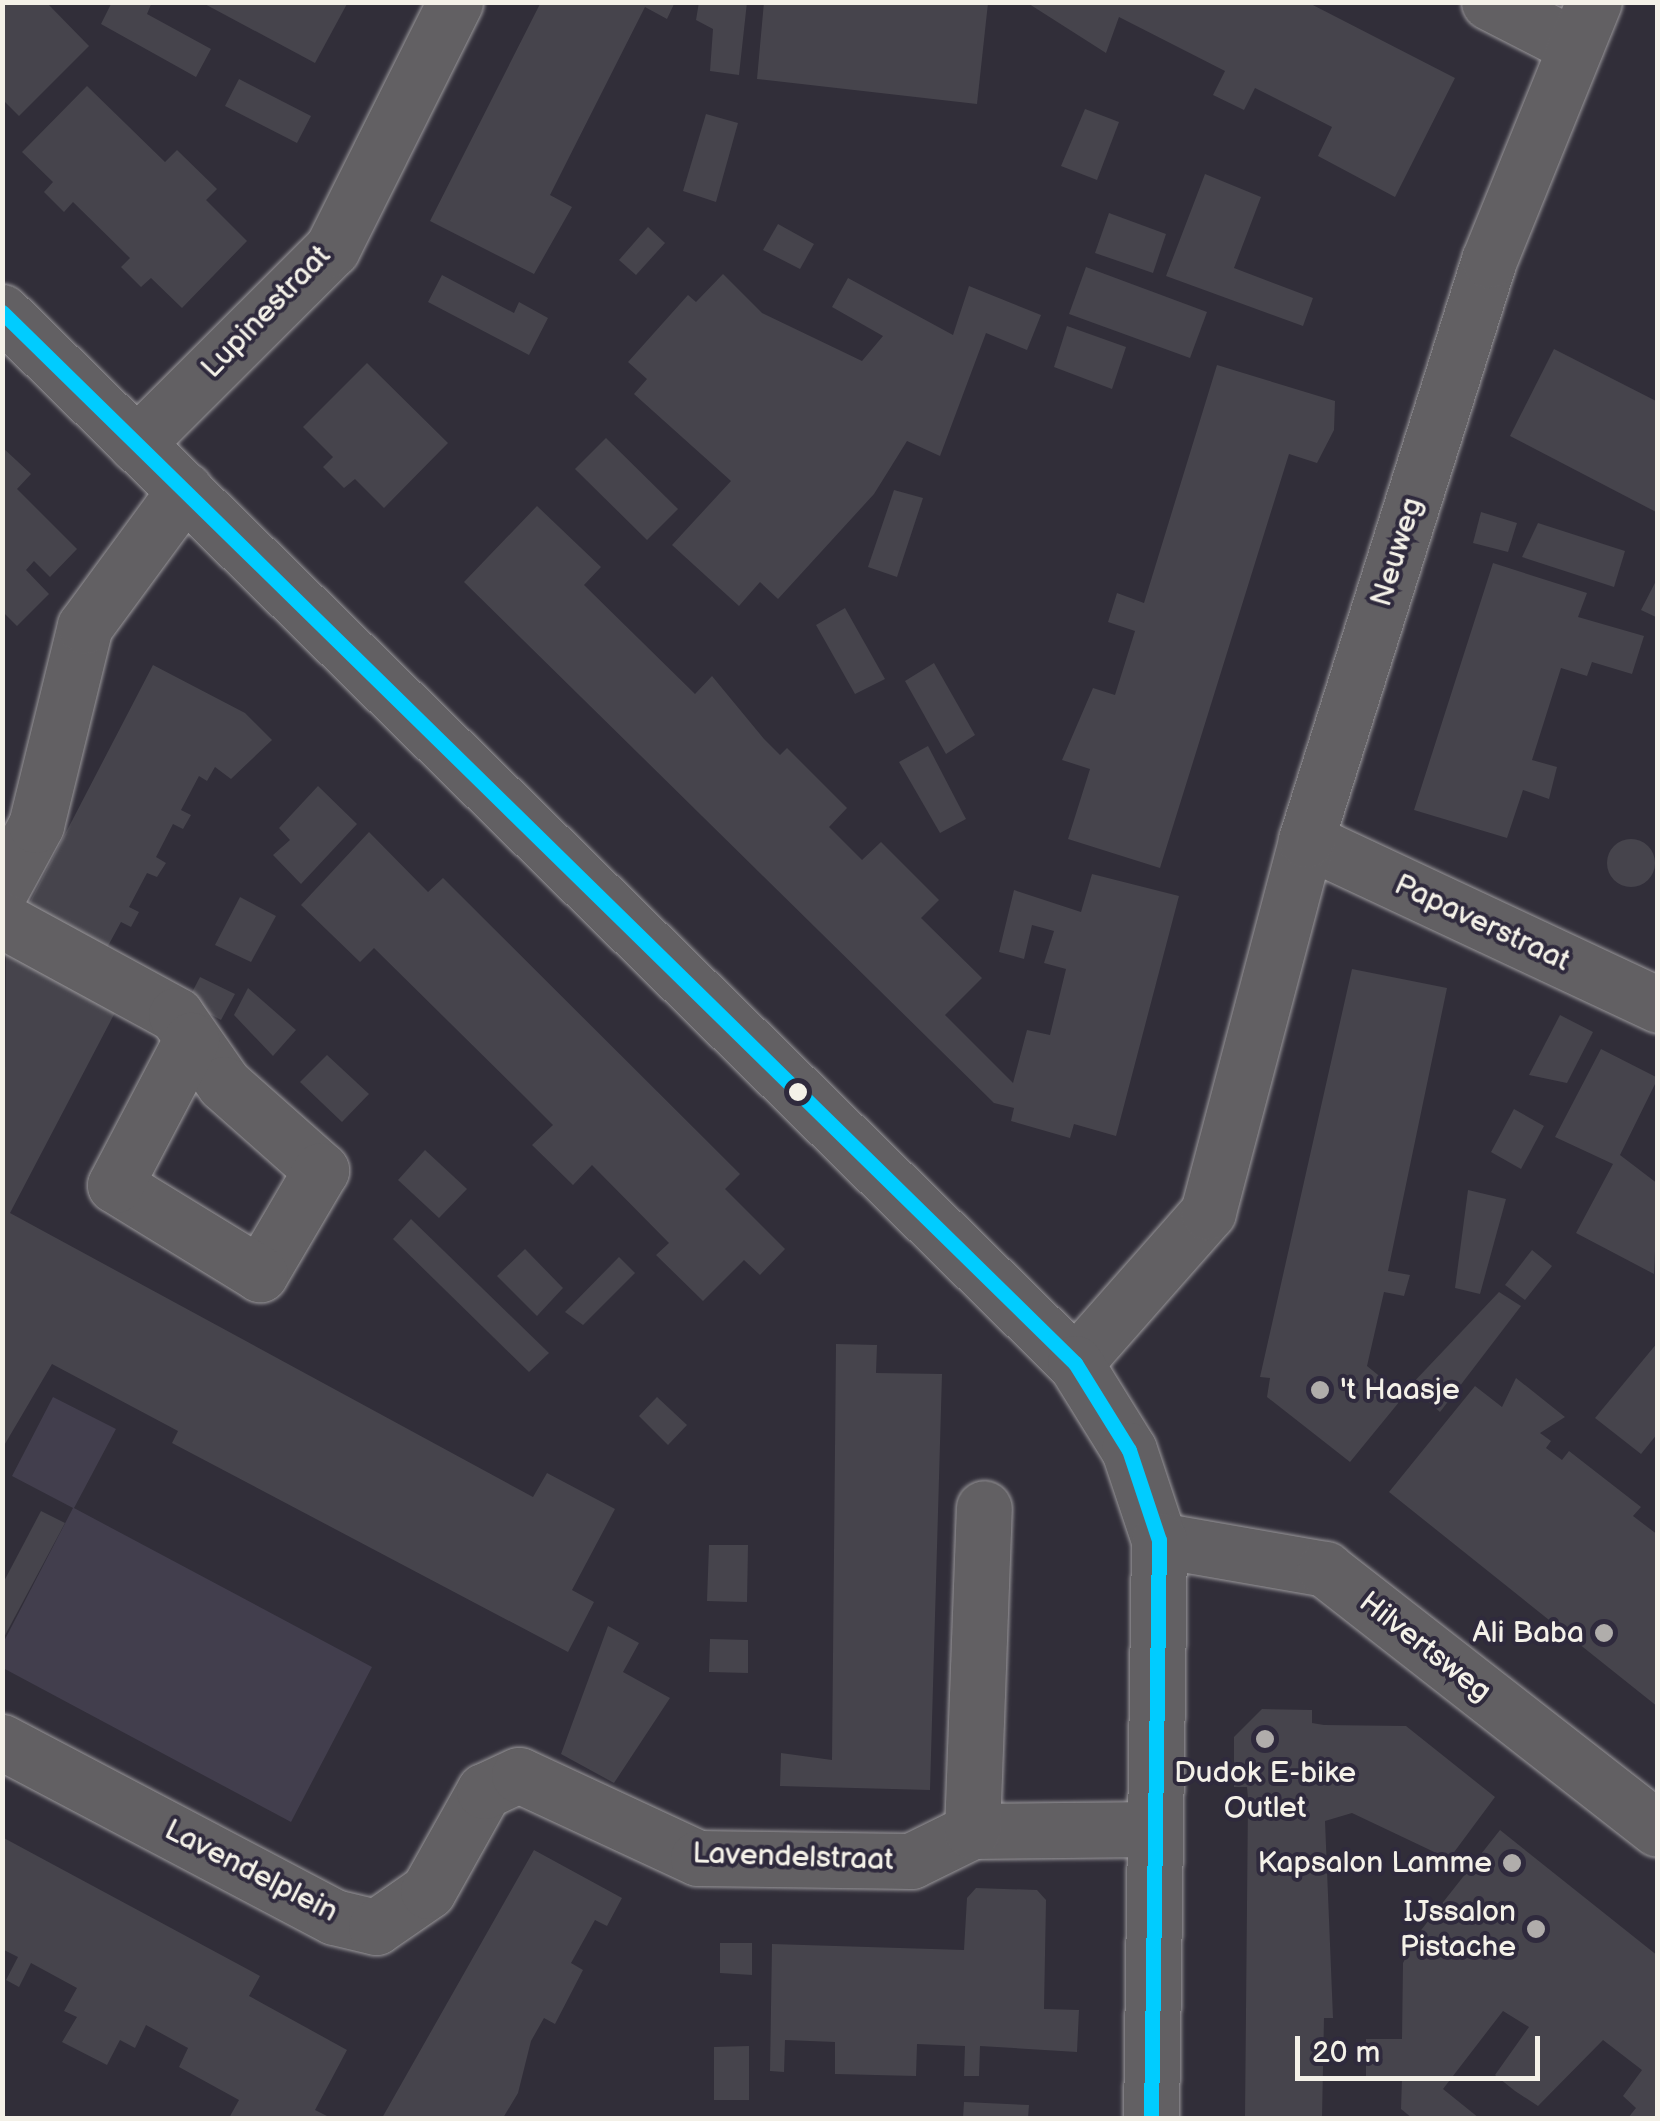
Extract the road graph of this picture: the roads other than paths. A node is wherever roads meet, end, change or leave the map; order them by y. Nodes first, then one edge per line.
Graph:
1 (456, 2) edge
2 (1489, 2) edge
3 (1585, 24) edge
4 (2, 312) edge
5 (136, 444) junction
6 (185, 490) junction
7 (1306, 840) junction
8 (2, 888) edge
9 (2, 920) edge
10 (1658, 1005) edge
11 (191, 1040) junction
12 (1074, 1363) junction
13 (984, 1508) dead end
14 (1158, 1540) junction
15 (2, 1742) edge
16 (558, 1795) joint
17 (1155, 1829) junction
18 (1658, 1830) edge
19 (972, 1832) junction
20 (1150, 2118) edge

1 - 5 street, Lupinestraat
2 - 3 street
3 - 7 street, Neuweg
4 - 5 street
5 - 6 street
6 - 8 street
6 - 12 street
7 - 10 street, Papaverstraat
7 - 12 street, Neuweg
9 - 11 street
11 - 11 street
12 - 14 street
13 - 19 street
14 - 17 street
14 - 18 street, Hilvertsweg
15 - 16 street, Lavendelplein
16 - 19 street, Lavendelstraat
17 - 19 street, Lavendelstraat
17 - 20 street

